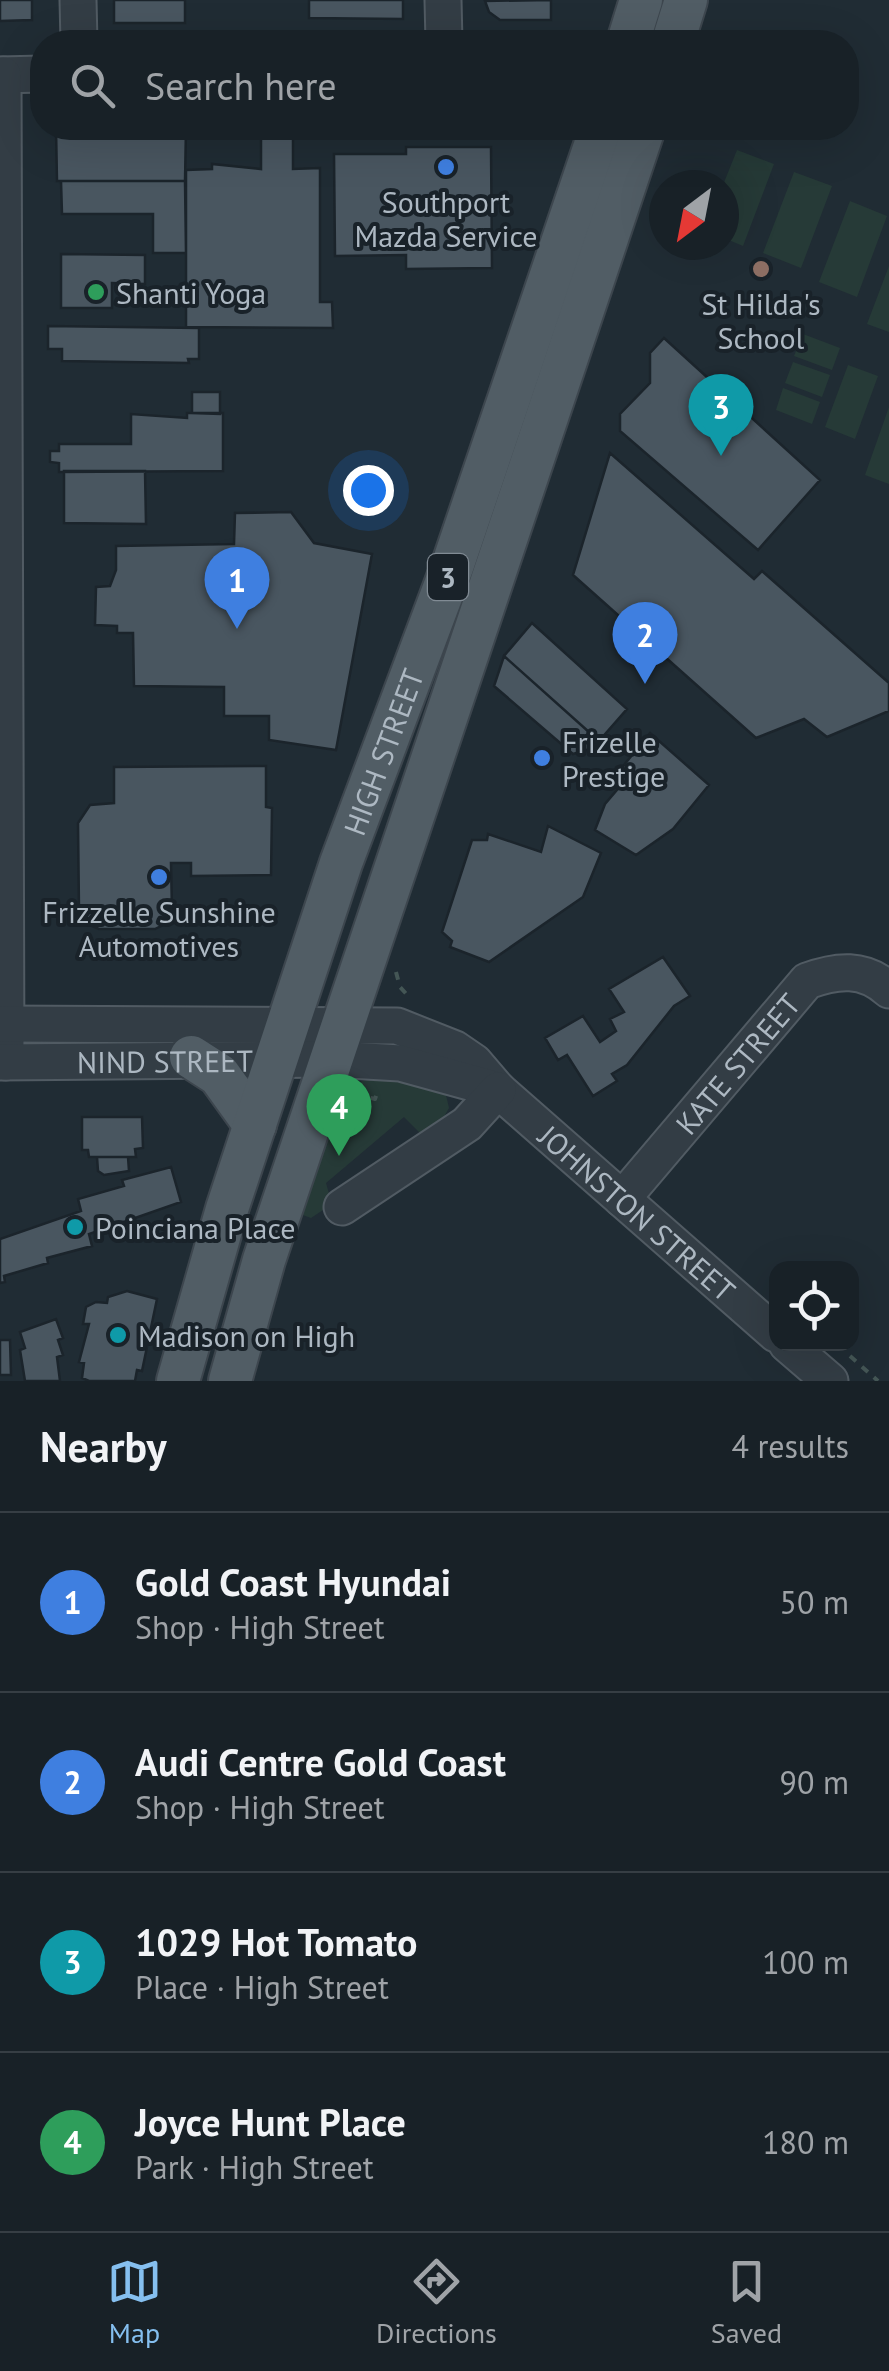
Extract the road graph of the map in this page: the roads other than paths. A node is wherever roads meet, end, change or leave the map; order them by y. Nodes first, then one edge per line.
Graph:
1 (78, 0) edge
2 (443, 0) edge
3 (642, 0) edge
4 (686, 0) edge
5 (78, 30) edge
6 (444, 30) edge
7 (632, 30) edge
8 (676, 30) edge
9 (30, 74) edge
10 (2, 75) edge
11 (596, 140) edge
12 (640, 140) edge
13 (882, 983) edge
14 (3, 1024) edge
15 (282, 1041) junction
16 (337, 1041) junction
17 (191, 1057) junction
18 (3, 1062) edge
19 (498, 1090) junction
20 (255, 1125) junction
21 (622, 1199) junction
22 (342, 1207) dead end
23 (769, 1328) edge
24 (802, 1351) edge
25 (840, 1368) edge
26 (178, 1381) edge
27 (230, 1381) edge

1 - 5 street
2 - 6 street
3 - 7 main road
4 - 8 main road
9 - 10 street
10 - 14 street
11 - 15 main road, HIGH STREET / 3
12 - 16 main road, HIGH STREET / 3
13 - 21 street, KATE STREET
14 - 15 street, NIND STREET
14 - 18 street
15 - 16 street, NIND STREET
15 - 17 street, NIND STREET
15 - 20 main road, HIGH STREET / 3
16 - 19 street, JOHNSTON STREET
16 - 27 main road, HIGH STREET / 3
17 - 18 street, NIND STREET
17 - 20 main road
19 - 21 street, JOHNSTON STREET
19 - 22 street
20 - 26 main road, HIGH STREET / 3
21 - 23 street, JOHNSTON STREET
24 - 25 street

